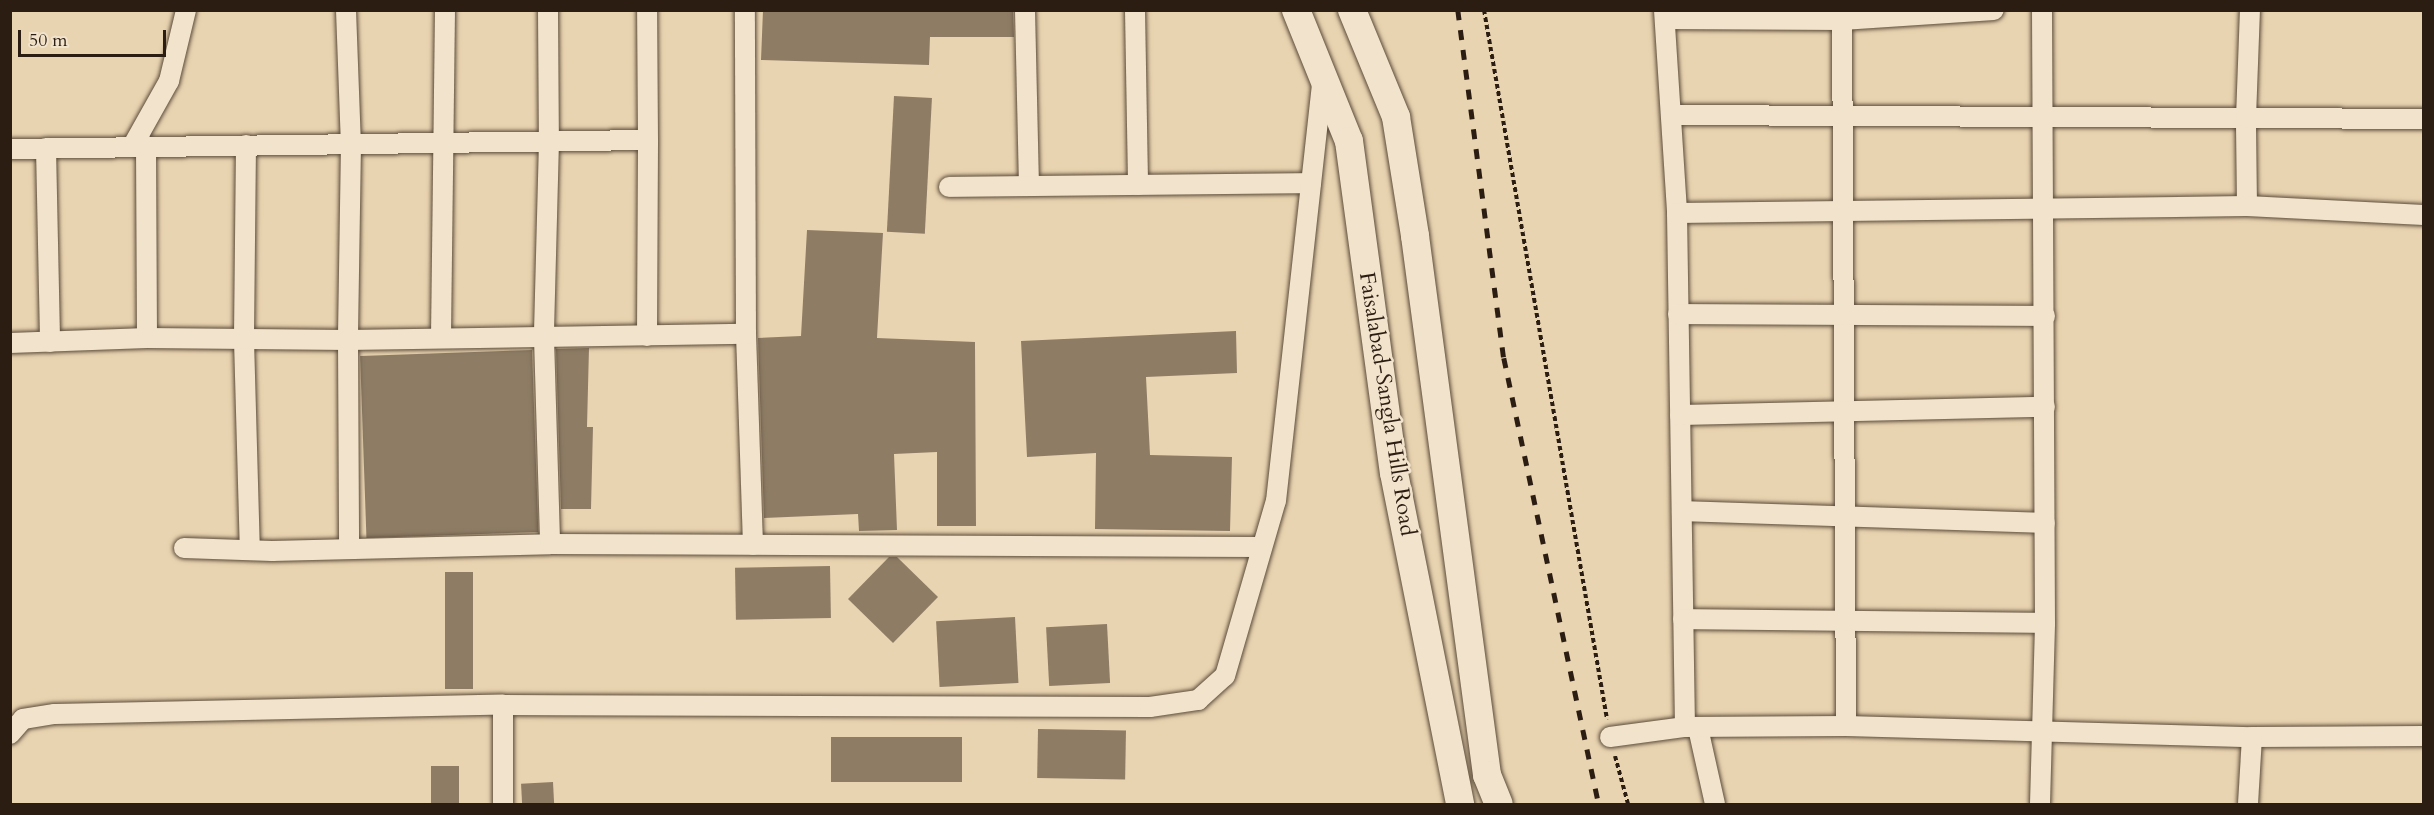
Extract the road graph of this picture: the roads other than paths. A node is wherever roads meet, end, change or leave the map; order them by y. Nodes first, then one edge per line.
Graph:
1 (186, 10) edge
2 (346, 10) edge
3 (445, 10) edge
4 (548, 10) edge
5 (647, 10) edge
6 (745, 10) edge
7 (1025, 10) edge
8 (1135, 10) edge
9 (1296, 10) edge
10 (1352, 10) edge
11 (1994, 10) edge
12 (2042, 10) edge
13 (2250, 10) edge
14 (1665, 15) edge
15 (1842, 15) edge
16 (1323, 76) junction
17 (1671, 115) junction
18 (1842, 116) junction
19 (2044, 117) junction
20 (2246, 118) junction
21 (2424, 119) edge
22 (648, 140) junction
23 (549, 141) junction
24 (444, 142) junction
25 (351, 144) junction
26 (246, 145) junction
27 (139, 147) junction
28 (46, 148) junction
29 (10, 149) edge
30 (1311, 183) junction
31 (1138, 185) junction
32 (1029, 186) junction
33 (949, 187) dead end
34 (2045, 207) junction
35 (2247, 207) junction
36 (1843, 210) junction
37 (1677, 213) junction
38 (2424, 215) edge
39 (1678, 314) junction
40 (1843, 315) junction
41 (2045, 316) junction
42 (746, 334) junction
43 (647, 336) junction
44 (441, 337) junction
45 (147, 338) junction
46 (544, 338) junction
47 (244, 340) junction
48 (348, 340) junction
49 (50, 342) junction
50 (10, 343) edge
51 (2045, 407) junction
52 (1844, 411) junction
53 (1680, 415) junction
54 (1682, 511) junction
55 (1845, 516) junction
56 (2045, 523) junction
57 (550, 544) junction
58 (753, 545) junction
59 (1261, 547) junction
60 (184, 548) dead end
61 (349, 548) junction
62 (250, 550) junction
63 (1683, 619) junction
64 (1845, 621) junction
65 (2045, 623) junction
66 (503, 705) junction
67 (1846, 726) junction
68 (1691, 728) junction
69 (2044, 732) junction
70 (10, 734) edge
71 (2424, 736) edge
72 (1610, 737) road end
73 (2252, 737) junction
74 (503, 804) edge
75 (1460, 804) edge
76 (1499, 804) edge
77 (1715, 804) edge
78 (2040, 804) edge
79 (2248, 804) edge

1 - 27 street
2 - 25 street
3 - 24 street
4 - 23 street
5 - 22 street
6 - 42 street
7 - 32 street
8 - 31 street
9 - 16 main road, Faisalabad-Sangla Hills Road
10 - 76 main road, Faisalabad-Sangla Hills Road
11 - 15 street
12 - 19 street
13 - 20 street
14 - 15 street
14 - 17 street
15 - 18 street
16 - 30 street
16 - 75 main road, Faisalabad-Sangla Hills Road
17 - 18 street
17 - 37 street
18 - 19 street
18 - 36 street
19 - 20 street
19 - 34 street
20 - 21 street
20 - 35 street
22 - 23 street
22 - 43 street
23 - 24 street
23 - 46 street
24 - 25 street
24 - 44 street
25 - 26 street
25 - 48 street
26 - 27 street
26 - 47 street
27 - 28 street
27 - 45 street
28 - 29 street
28 - 49 street
30 - 31 street
30 - 59 street
31 - 32 street
32 - 33 street
34 - 35 street
34 - 36 street
34 - 41 street
35 - 38 street
36 - 37 street
36 - 40 street
37 - 39 street
39 - 40 street
39 - 53 street
40 - 41 street
40 - 52 street
41 - 51 street
42 - 43 street
42 - 58 street
43 - 46 street
44 - 46 street
44 - 48 street
45 - 47 street
45 - 49 street
46 - 57 street
47 - 48 street
47 - 62 street
48 - 61 street
49 - 50 street
51 - 52 street
51 - 56 street
52 - 53 street
52 - 55 street
53 - 54 street
54 - 55 street
54 - 63 street
55 - 56 street
55 - 64 street
56 - 65 street
57 - 58 street
57 - 61 street
58 - 59 street
59 - 66 street
60 - 62 street
61 - 62 street
63 - 64 street
63 - 68 street
64 - 65 street
64 - 67 street
65 - 69 street
66 - 70 street
66 - 74 street
67 - 68 street
67 - 69 street
68 - 72 street
68 - 77 street
69 - 73 street
69 - 78 street
71 - 73 street
73 - 79 street

